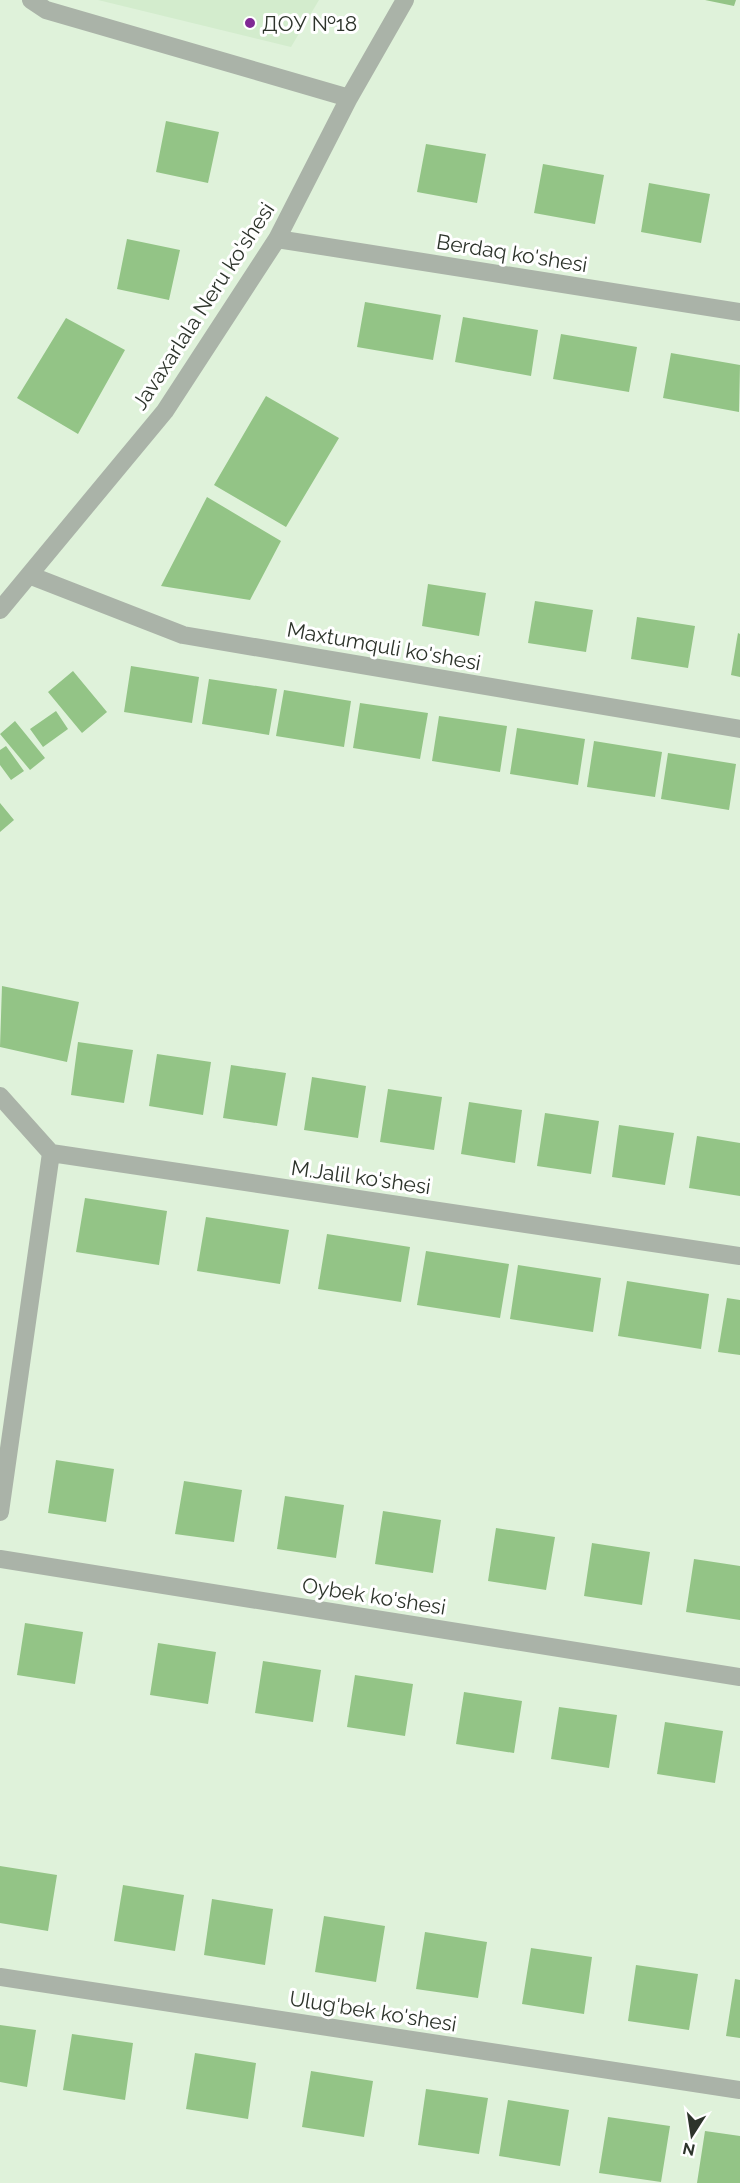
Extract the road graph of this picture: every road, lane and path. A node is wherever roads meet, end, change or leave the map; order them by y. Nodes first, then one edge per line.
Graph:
1 (31, 0) edge
2 (405, 0) edge
3 (349, 98) junction
4 (277, 239) junction
5 (740, 312) edge
6 (28, 575) junction
7 (0, 610) edge
8 (740, 729) edge
9 (0, 1096) edge
10 (51, 1153) junction
11 (740, 1256) edge
12 (0, 1512) edge
13 (0, 1559) edge
14 (740, 1677) edge
15 (0, 1977) edge
16 (740, 2090) edge

1 - 3 street
2 - 3 street, Javaxarlala Neru ko'shesi
3 - 4 street, Javaxarlala Neru ko'shesi
4 - 5 street, Berdaq ko'shesi
4 - 6 street, Javaxarlala Neru ko'shesi
6 - 7 street, Javaxarlala Neru ko'shesi
6 - 8 street, Maxtumquli ko'shesi
9 - 10 street
10 - 11 street, M.Jalil ko'shesi
10 - 12 street
13 - 14 street, Oybek ko'shesi
15 - 16 street, Ulug'bek ko'shesi

